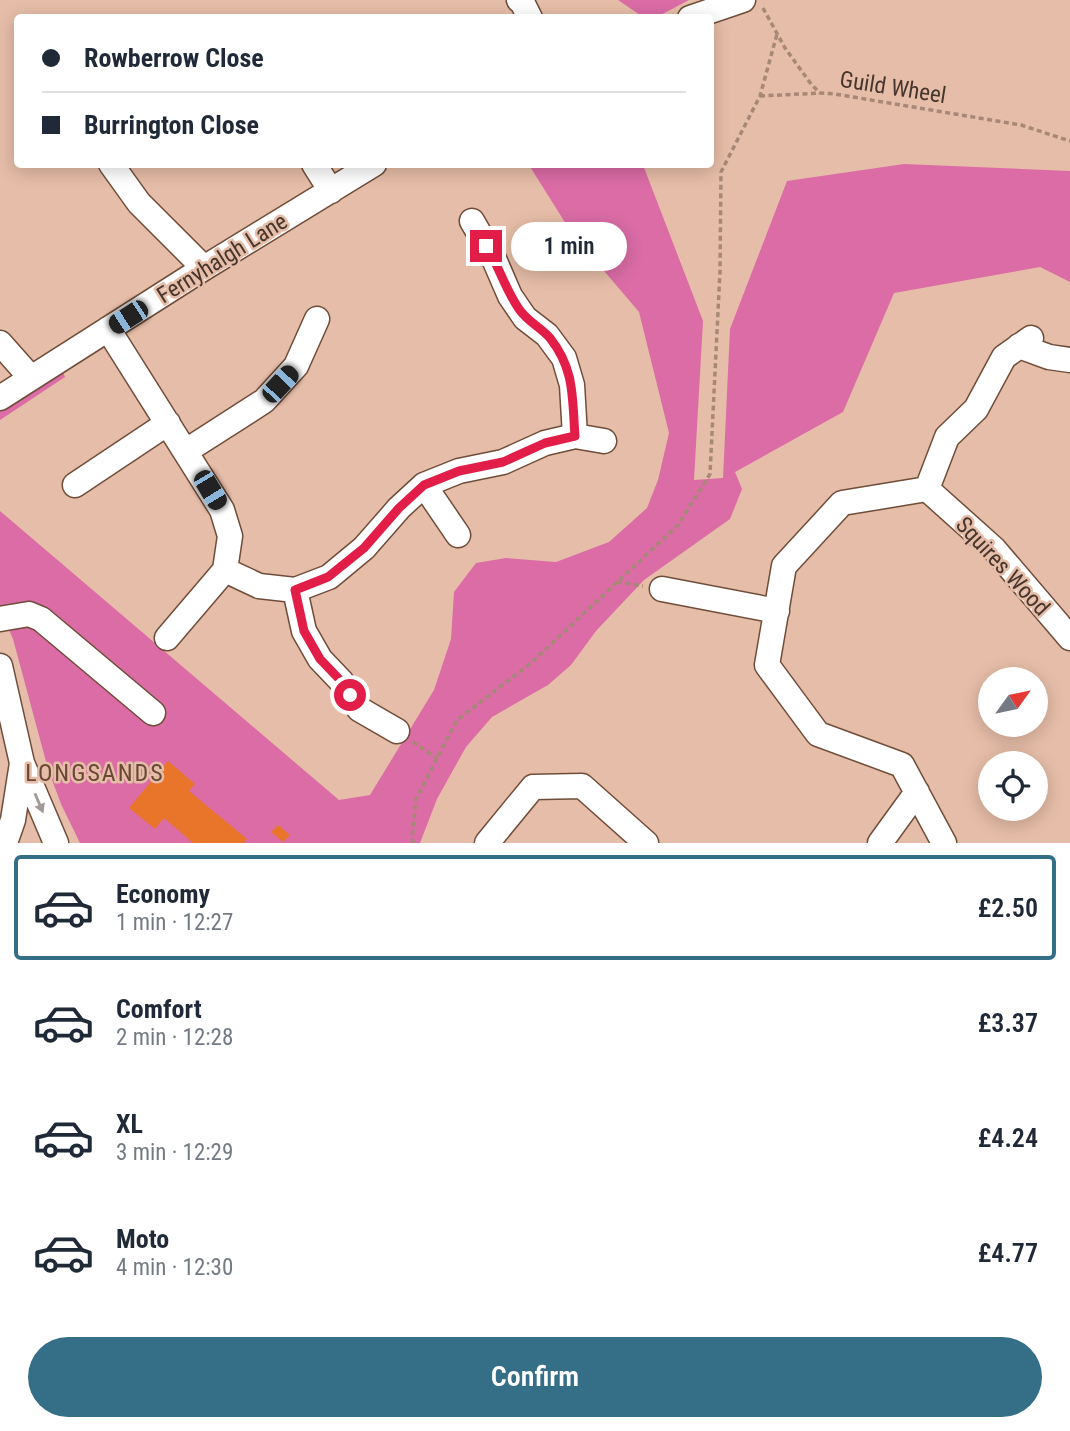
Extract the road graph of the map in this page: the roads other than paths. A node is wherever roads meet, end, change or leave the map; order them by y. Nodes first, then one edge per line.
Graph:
1 (743, 0) edge
2 (702, 14) edge
3 (114, 168) edge
4 (317, 168) edge
5 (368, 168) edge
6 (331, 191) junction
7 (472, 221) dead end
8 (204, 268) junction
9 (317, 319) dead end
10 (108, 329) junction
11 (0, 343) edge
12 (1070, 360) edge
13 (31, 378) junction
14 (0, 398) edge
15 (168, 423) junction
16 (575, 436) junction
17 (604, 441) dead end
18 (186, 452) junction
19 (424, 485) junction
20 (927, 489) junction
21 (75, 492) dead end
22 (458, 535) dead end
23 (225, 570) junction
24 (662, 589) dead end
25 (295, 590) junction
26 (777, 611) junction
27 (0, 619) edge
28 (1070, 636) edge
29 (167, 638) dead end
30 (0, 666) edge
31 (153, 713) dead end
32 (397, 732) road end
33 (23, 763) junction
34 (917, 792) junction
35 (5, 843) edge
36 (56, 843) edge
37 (487, 843) edge
38 (646, 843) edge
39 (880, 843) edge
40 (944, 843) edge

1 - 2 street
3 - 8 street
4 - 6 street
5 - 6 street, Fernyhalgh Lane
6 - 8 street, Fernyhalgh Lane
7 - 16 street
8 - 10 street, Fernyhalgh Lane
9 - 18 street
10 - 13 street, Fernyhalgh Lane
10 - 15 street
11 - 13 street
12 - 20 street
13 - 14 street, Fernyhalgh Lane
15 - 18 street
15 - 21 street
16 - 17 street
16 - 19 street
18 - 23 street
19 - 22 street
19 - 25 street
20 - 26 street
20 - 28 street, Squires Wood
23 - 25 street
23 - 29 street
24 - 26 street
25 - 32 street
26 - 34 street
27 - 31 street
30 - 33 street
33 - 35 street
33 -> 36 street
34 - 39 street
34 - 40 street
37 - 38 street

